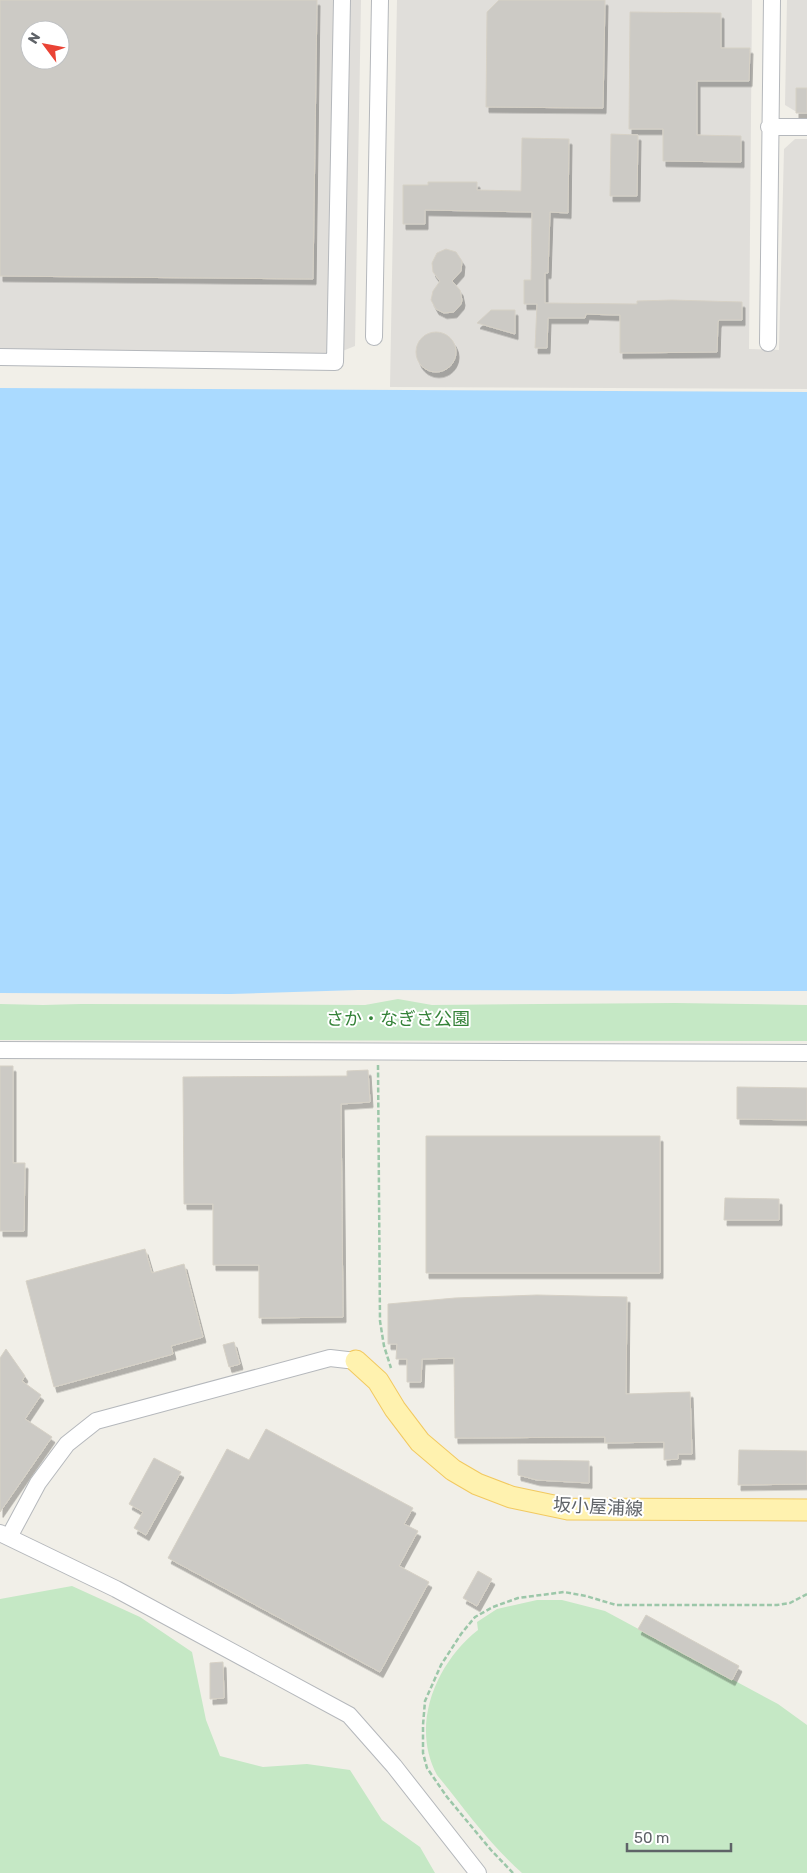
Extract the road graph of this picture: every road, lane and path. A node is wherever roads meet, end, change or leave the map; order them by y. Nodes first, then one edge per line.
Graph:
1 (342, 0) edge
2 (380, 0) edge
3 (772, 0) edge
4 (770, 127) junction
5 (807, 127) edge
6 (374, 337) dead end
7 (768, 343) dead end
8 (0, 357) edge
9 (0, 1050) edge
10 (377, 1051) junction
11 (807, 1053) edge
12 (356, 1361) joint
13 (394, 1374) dead end
14 (807, 1510) edge
15 (4, 1535) edge
16 (807, 1594) edge
17 (478, 1873) edge
18 (513, 1873) edge

1 - 8 street
2 - 6 street
3 - 4 street
4 - 5 street
4 - 7 street
9 - 10 street
10 - 11 street
10 - 13 path
12 - 14 main road, 坂小屋浦線
12 - 15 street
15 - 17 street
16 - 18 path

